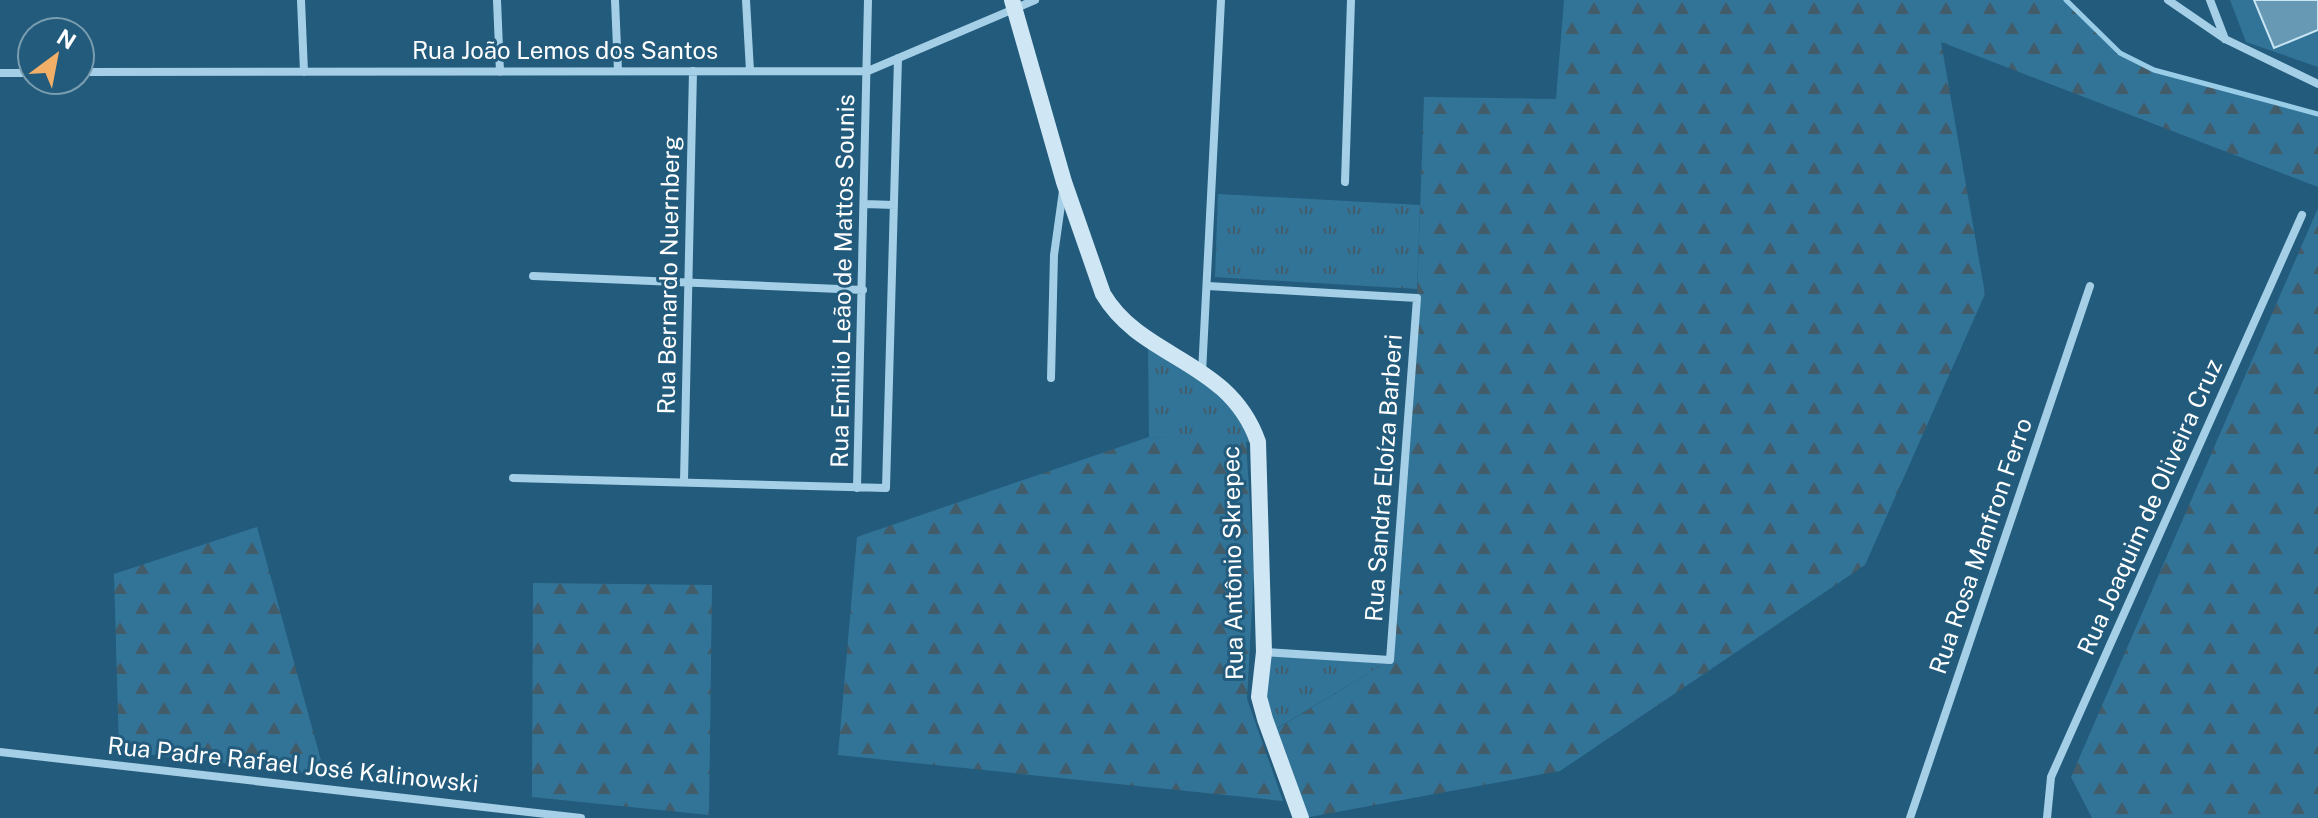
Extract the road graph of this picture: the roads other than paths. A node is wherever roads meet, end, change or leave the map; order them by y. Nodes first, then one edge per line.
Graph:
1 (301, 0) edge
2 (497, 0) edge
3 (615, 0) edge
4 (746, 0) edge
5 (868, 0) edge
6 (1035, 0) edge
7 (1221, 0) edge
8 (1351, 0) edge
9 (2168, 0) edge
10 (2210, 0) edge
11 (1014, 4) edge
12 (2225, 39) junction
13 (898, 58) junction
14 (618, 71) junction
15 (693, 71) junction
16 (750, 71) junction
17 (868, 71) junction
18 (96, 72) edge
19 (304, 72) junction
20 (500, 72) junction
21 (2318, 84) edge
22 (1064, 182) junction
23 (1345, 182) dead end
24 (865, 204) junction
25 (894, 205) junction
26 (2302, 215) dead end
27 (533, 276) dead end
28 (689, 282) junction
29 (1208, 286) junction
30 (2090, 286) dead end
31 (863, 290) junction
32 (1202, 373) junction
33 (1051, 378) dead end
34 (513, 478) dead end
35 (684, 481) junction
36 (857, 488) junction
37 (1264, 652) junction
38 (0, 752) edge
39 (581, 818) edge
40 (1301, 818) edge
41 (1910, 818) edge
42 (2047, 818) edge

1 - 19 street
2 - 20 street
3 - 14 street
4 - 16 street
5 - 17 street, Rua Emilio Leão de Mattos Sounis
6 - 11 street, Rua João Lemos dos Santos
7 - 29 street
8 - 23 street
9 - 12 street
10 - 12 street
11 - 13 street, Rua João Lemos dos Santos
11 - 22 street, Rua Antônio Skrepec
12 - 21 street
13 - 17 street, Rua João Lemos dos Santos
13 - 25 street, Rua Emilio Leão de Mattos Sounis
14 - 15 street, Rua João Lemos dos Santos
14 - 20 street, Rua João Lemos dos Santos
15 - 16 street, Rua João Lemos dos Santos
15 - 28 street, Rua Bernardo Nuernberg
16 - 17 street, Rua João Lemos dos Santos
17 - 24 street, Rua Emilio Leão de Mattos Sounis
18 - 19 street, Rua João Lemos dos Santos
19 - 20 street, Rua João Lemos dos Santos
22 - 32 street, Rua Antônio Skrepec
22 - 33 street
24 - 25 street
24 - 31 street, Rua Emilio Leão de Mattos Sounis
25 - 36 street, Rua Emilio Leão de Mattos Sounis
26 - 42 street, Rua Joaquim de Oliveira Cruz
27 - 28 street
28 - 31 street
28 - 35 street, Rua Bernardo Nuernberg
29 - 32 street
29 - 37 street, Rua Sandra Eloíza Barberi
30 - 41 street, Rua Rosa Manfron Ferro
31 - 36 street, Rua Emilio Leão de Mattos Sounis
32 - 37 street, Rua Antônio Skrepec
34 - 35 street
35 - 36 street
37 - 40 street, Rua Antônio Skrepec
38 - 39 street, Rua Padre Rafael José Kalinowski

